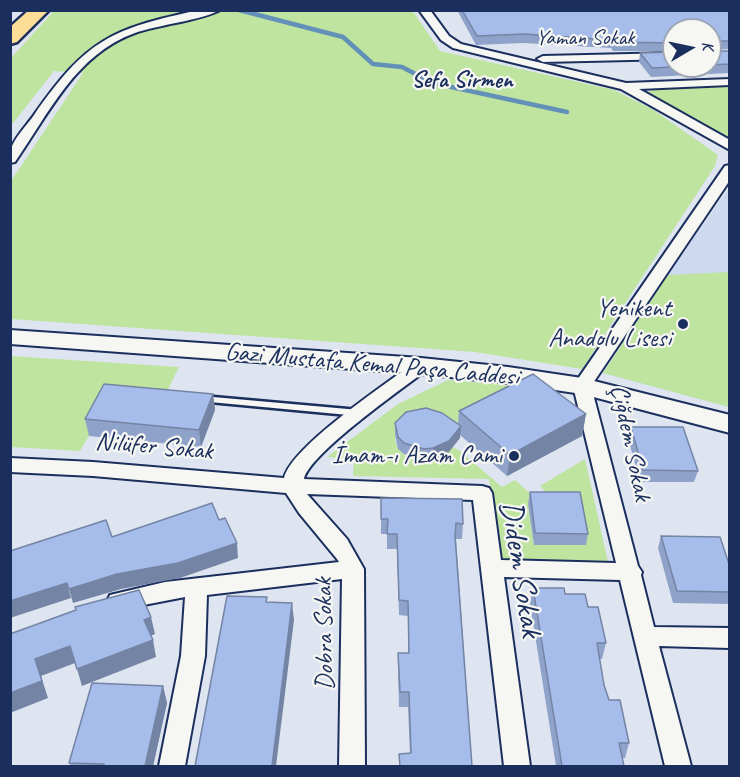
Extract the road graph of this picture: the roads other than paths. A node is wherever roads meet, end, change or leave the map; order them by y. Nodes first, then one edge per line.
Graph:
1 (40, 10) edge
2 (215, 10) edge
3 (424, 10) edge
4 (10, 38) edge
5 (496, 56) junction
6 (662, 56) edge
7 (602, 59) junction
8 (625, 77) junction
9 (729, 82) edge
10 (729, 146) edge
11 (10, 159) edge
12 (729, 169) edge
13 (10, 337) edge
14 (421, 366) junction
15 (582, 386) junction
16 (193, 398) edge
17 (359, 413) junction
18 (729, 424) edge
19 (10, 465) edge
20 (292, 486) junction
21 (491, 568) junction
22 (353, 569) junction
23 (631, 572) junction
24 (196, 588) junction
25 (99, 607) edge
26 (646, 636) junction
27 (729, 638) edge
28 (172, 766) edge
29 (352, 766) edge
30 (517, 766) edge
31 (678, 766) edge

1 - 4 highway
2 - 11 street
3 - 5 street
5 - 7 street, Yaman Sokak
5 - 8 street
6 - 7 street, Yaman Sokak
7 - 8 street
8 - 9 street
8 - 10 street
12 - 15 street, Çiğdem Sokak
13 - 14 street, Gazi Mustafa Kemal Paşa Caddesi
14 - 15 street, Gazi Mustafa Kemal Paşa Caddesi
14 - 17 street
15 - 18 street, Gazi Mustafa Kemal Paşa Caddesi
15 - 23 street, Çiğdem Sokak
16 - 17 lane
17 - 20 street
19 - 20 street, Nilüfer Sokak
20 - 21 street, Didem Sokak
20 - 22 street, Dobra Sokak
21 - 23 street
21 - 30 street, Didem Sokak
22 - 24 street
22 - 29 street, Dobra Sokak
23 - 26 street, Çiğdem Sokak
24 - 25 street
24 - 28 street
26 - 27 street
26 - 31 street, Çiğdem Sokak

